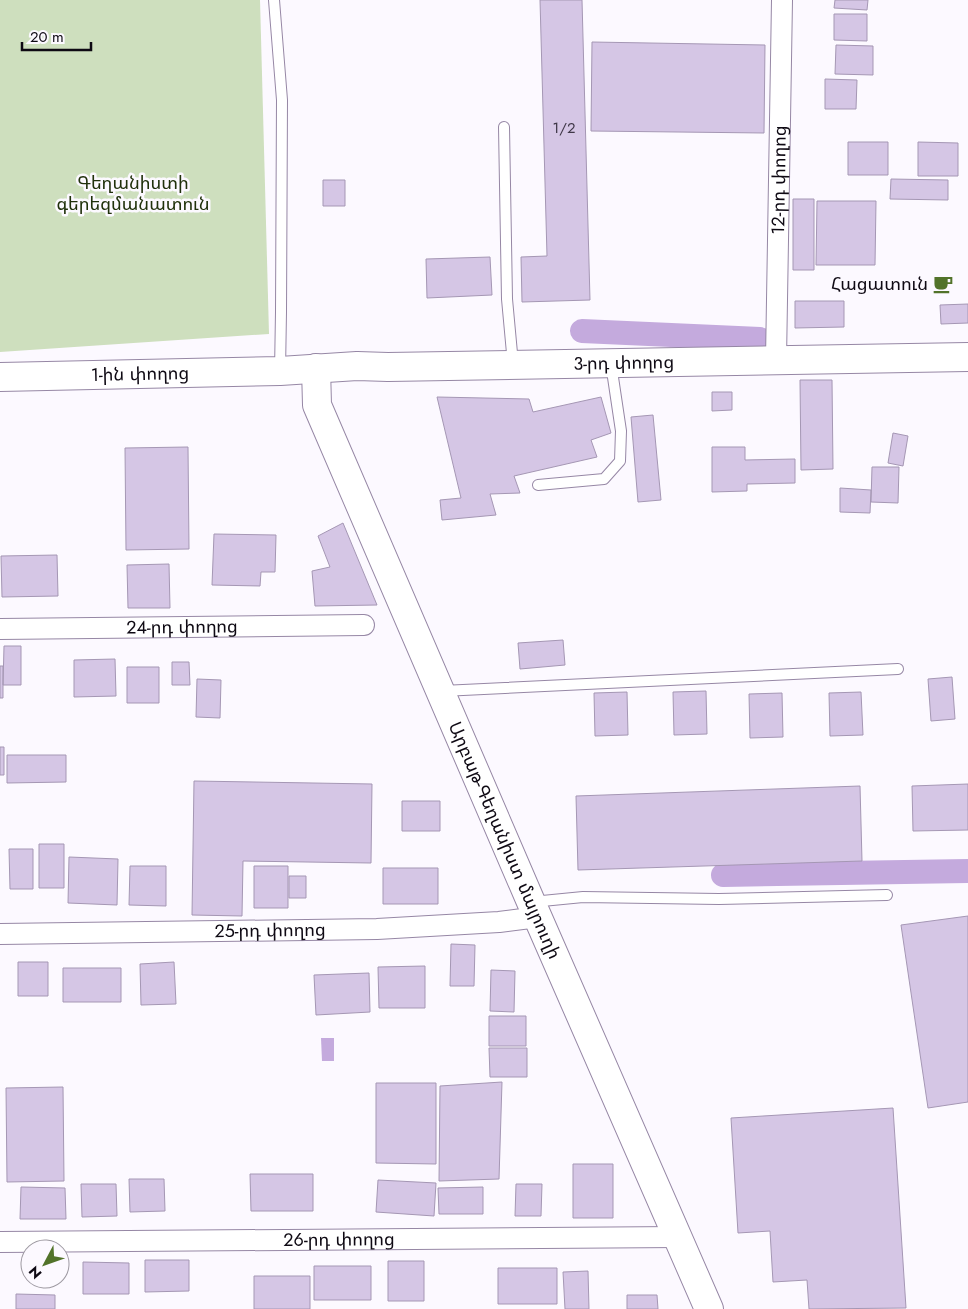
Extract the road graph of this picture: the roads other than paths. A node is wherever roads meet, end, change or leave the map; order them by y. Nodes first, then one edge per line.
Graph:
1 (274, 0) edge
2 (782, 0) edge
3 (504, 127) dead end
4 (968, 357) edge
5 (776, 360) junction
6 (610, 363) junction
7 (513, 365) junction
8 (316, 368) junction
9 (280, 371) junction
10 (0, 377) edge
11 (538, 485) dead end
12 (364, 625) dead end
13 (0, 629) edge
14 (898, 669) dead end
15 (440, 691) junction
16 (887, 895) dead end
17 (535, 910) junction
18 (0, 934) edge
19 (678, 1237) junction
20 (0, 1242) edge
21 (709, 1309) edge

1 - 9 lane
2 - 5 street, 12-րդ փողոց
3 - 7 lane
4 - 5 main road, 3-րդ փողոց
5 - 6 main road, 3-րդ փողոց
6 - 7 main road, 3-րդ փողոց
6 - 11 lane
7 - 8 main road, 3-րդ փողոց
8 - 9 main road, 3-րդ փողոց
8 - 15 main road, Արբաթ-Գեղանիստ մայրուղի
9 - 10 main road, 1-ին փողոց
12 - 13 street, 24-րդ փողոց
14 - 15 lane
15 - 17 main road, Արբաթ-Գեղանիստ մայրուղի
16 - 17 lane
17 - 18 street, 25-րդ փողոց
17 - 19 main road, Արբաթ-Գեղանիստ մայրուղի
19 - 20 street, 26-րդ փողոց
19 - 21 main road, Արբաթ-Գեղանիստ մայրուղի

